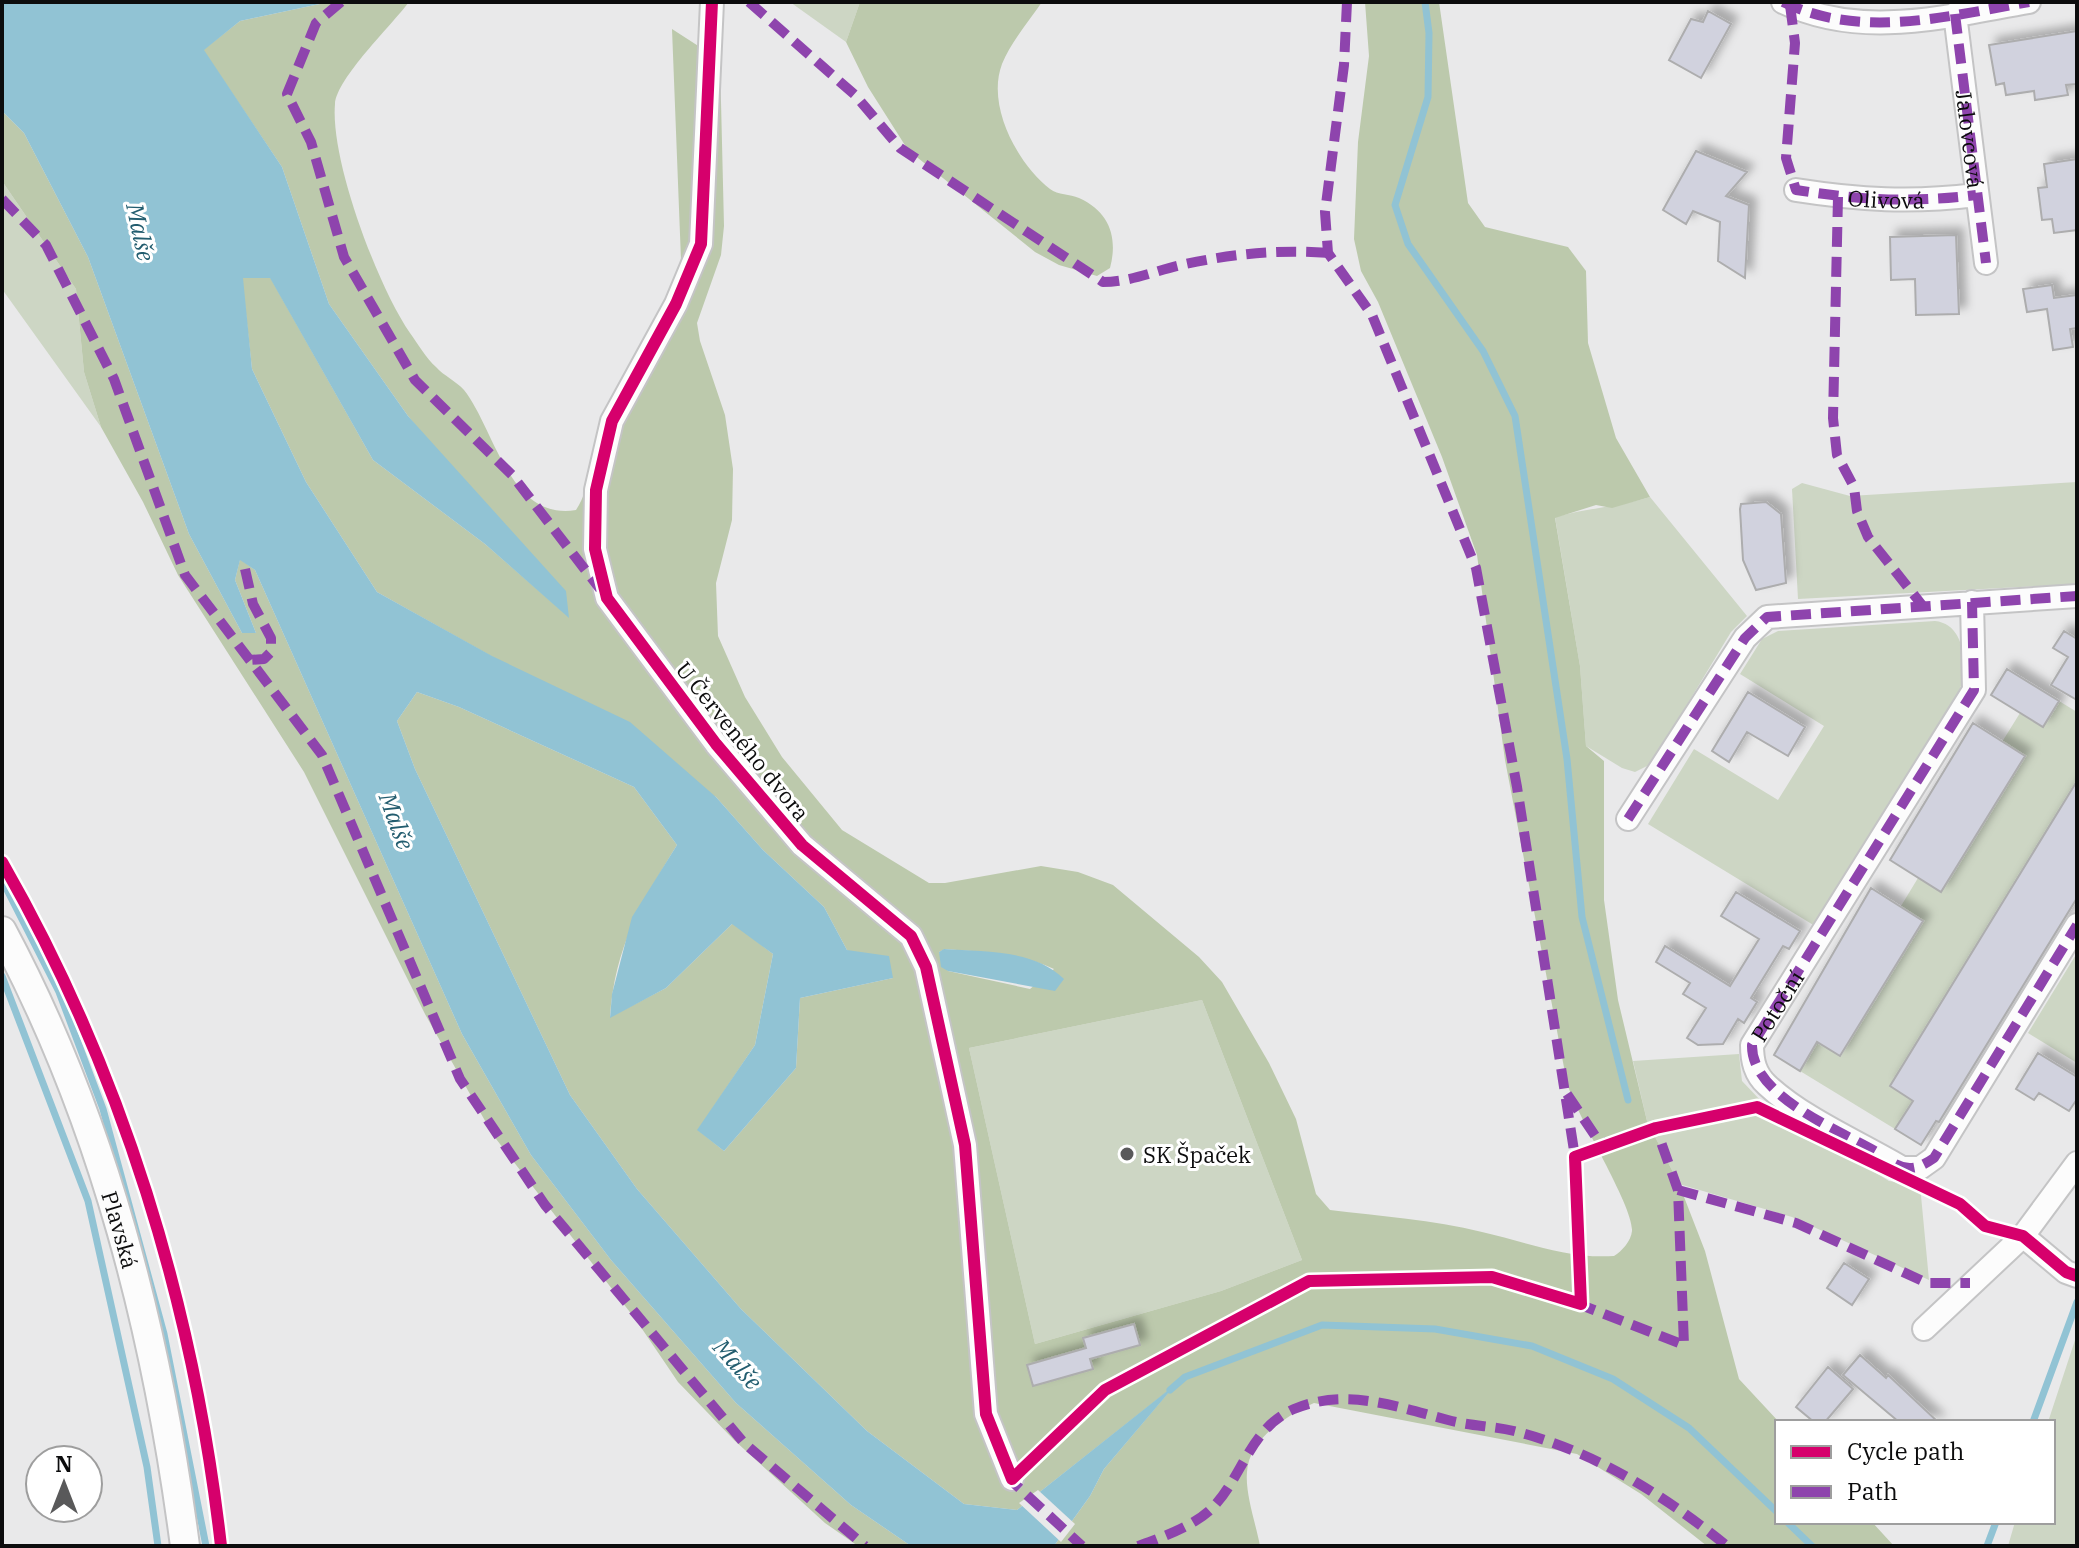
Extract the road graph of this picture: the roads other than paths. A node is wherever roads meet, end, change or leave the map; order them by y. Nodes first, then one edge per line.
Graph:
1 (712, 2) edge
2 (1783, 2) edge
3 (2029, 2) edge
4 (1955, 14) junction
5 (1796, 190) dead end
6 (1976, 195) junction
7 (1986, 263) dead end
8 (2077, 596) edge
9 (1972, 602) junction
10 (1628, 819) dead end
11 (2077, 925) edge
12 (2, 931) edge
13 (2077, 1163) edge
14 (2023, 1236) junction
15 (2072, 1274) edge
16 (1924, 1329) dead end
17 (1012, 1479) dead end
18 (185, 1546) edge

1 - 17 street, U Červeného dvora
2 - 4 street
3 - 4 street
4 - 6 street, Jalovcová
5 - 6 street, Olivová
6 - 7 street, Jalovcová
8 - 9 street
9 - 10 street
9 - 11 street, Potoční
12 - 18 street, Plavská
13 - 14 street
14 - 15 street
14 - 16 street

